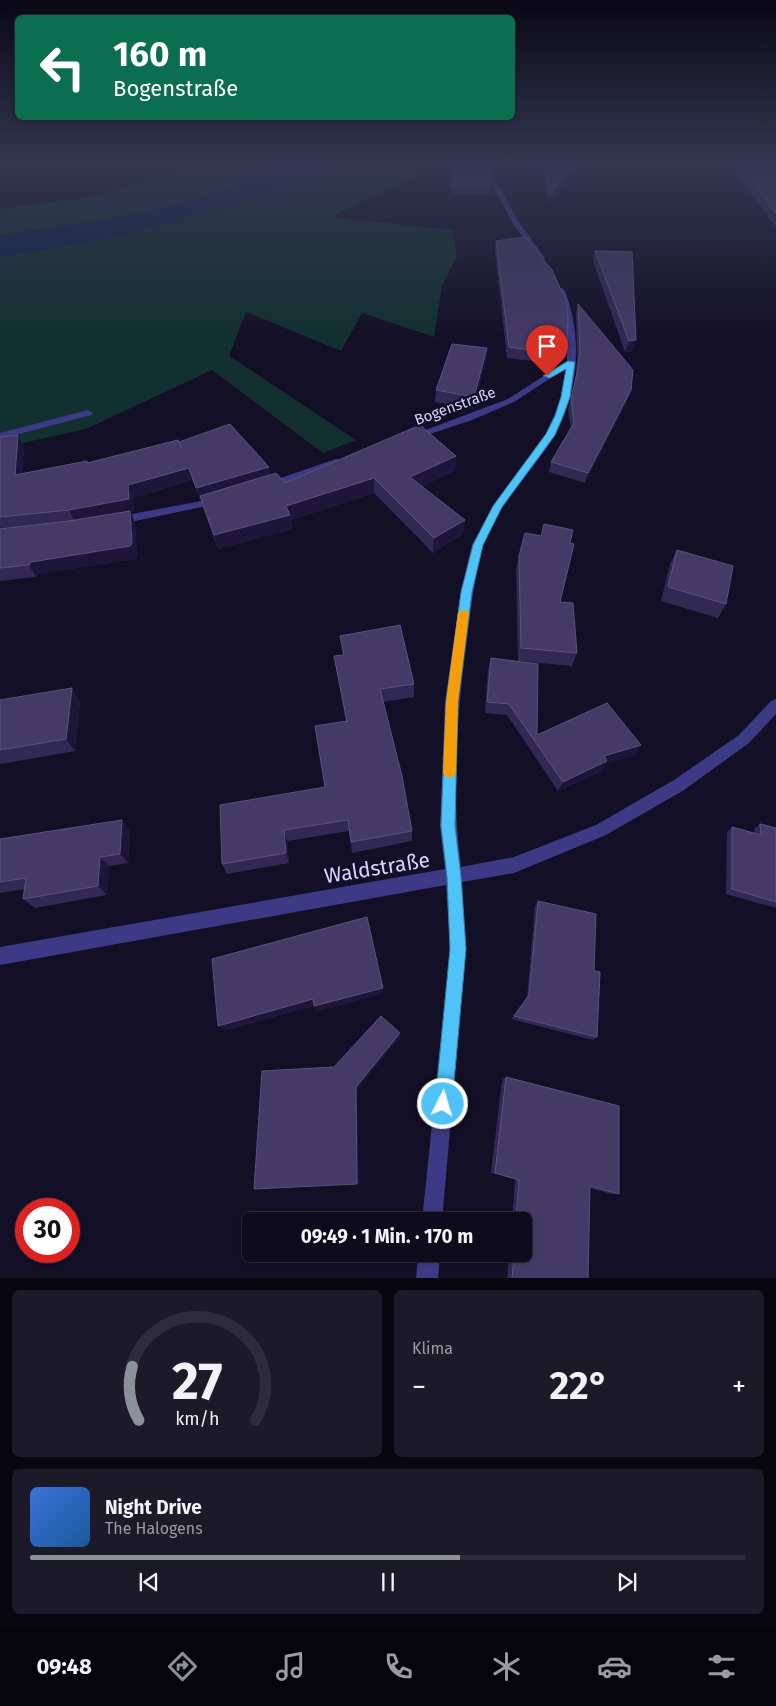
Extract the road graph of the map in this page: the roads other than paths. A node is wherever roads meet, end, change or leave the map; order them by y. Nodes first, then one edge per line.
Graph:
1 (516, 222) edge
2 (548, 268) edge
3 (557, 281) edge
4 (571, 362) junction
5 (88, 413) dead end
6 (0, 436) edge
7 (404, 440) edge
8 (341, 460) edge
9 (261, 488) edge
10 (225, 499) edge
11 (110, 522) edge
12 (776, 705) edge
13 (454, 877) junction
14 (0, 956) edge
15 (433, 1212) edge
16 (428, 1262) edge
17 (427, 1278) edge

1 - 2 street
3 - 4 street
4 - 7 street, Bogenstraße
4 - 13 street
5 - 6 street
8 - 9 street
10 - 11 street
12 - 13 street, Waldstraße
13 - 14 street, Waldstraße
13 - 15 street
16 - 17 street

